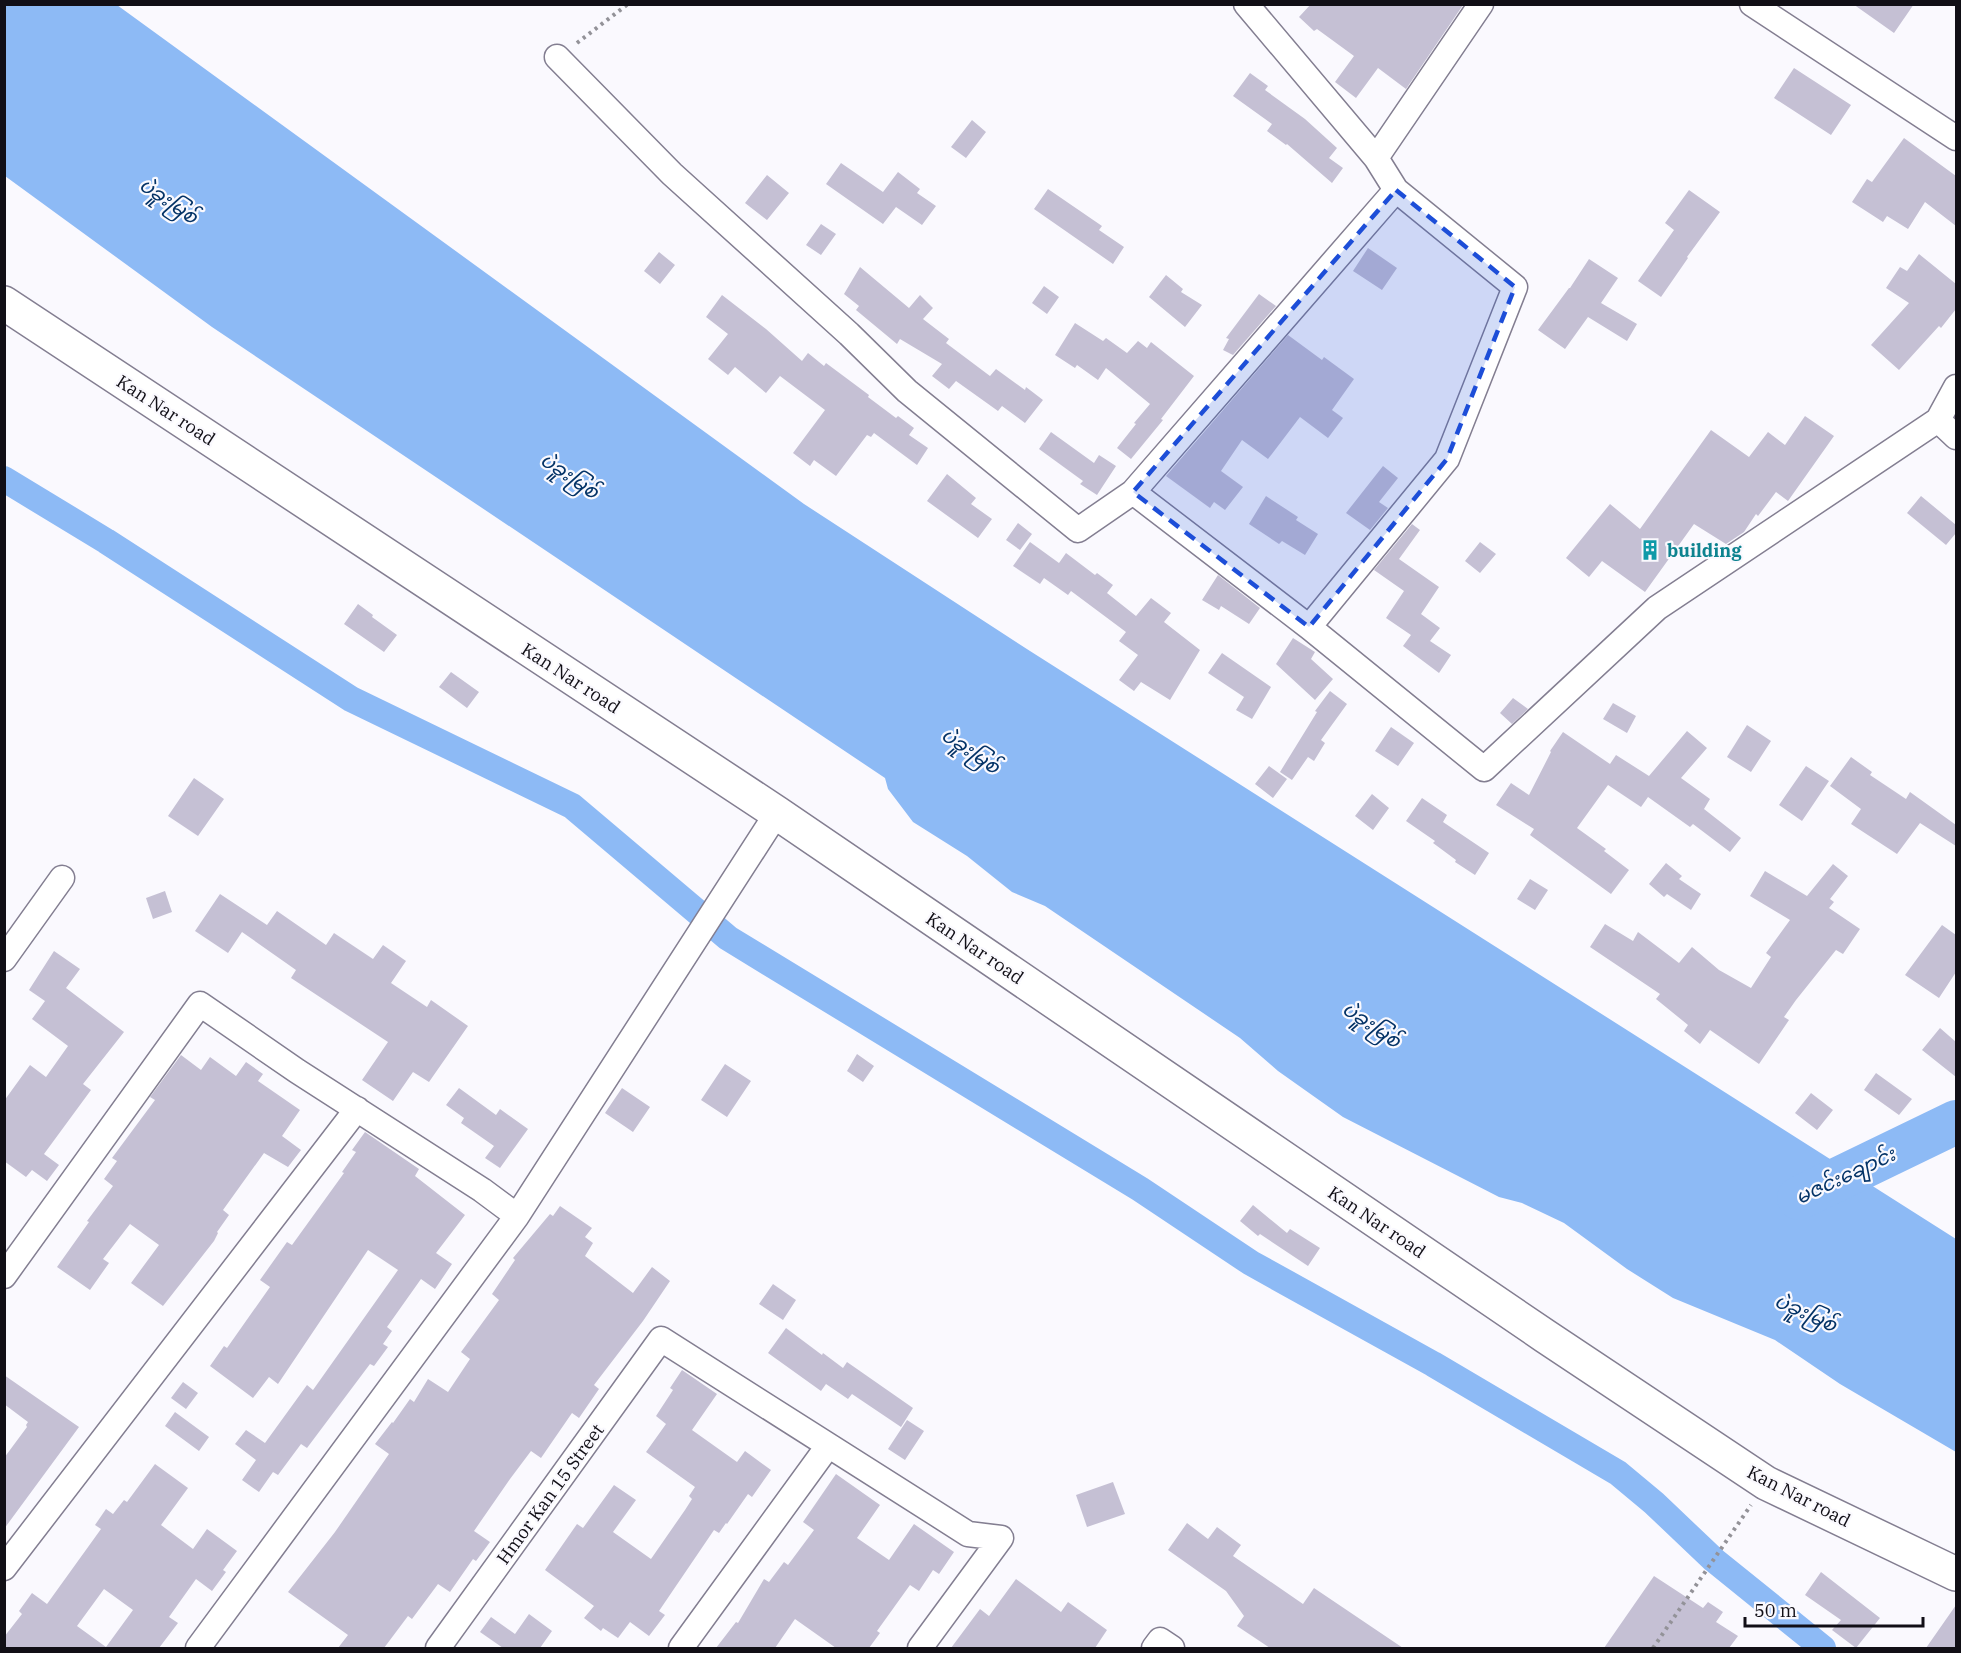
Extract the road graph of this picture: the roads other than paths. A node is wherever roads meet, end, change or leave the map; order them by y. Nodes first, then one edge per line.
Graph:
1 (1246, 4) edge
2 (1481, 4) edge
3 (1752, 4) edge
4 (557, 57) road end
5 (1956, 138) edge
6 (1376, 158) junction
7 (1396, 190) junction
8 (4, 303) edge
9 (1956, 387) edge
10 (1938, 420) junction
11 (1956, 437) edge
12 (1133, 492) junction
13 (1309, 627) junction
14 (777, 813) junction
15 (62, 878) dead end
16 (4, 959) edge
17 (357, 1108) junction
18 (517, 1216) junction
19 (4, 1276) edge
20 (828, 1446) junction
21 (4, 1568) edge
22 (1956, 1574) edge
23 (198, 1648) edge
24 (438, 1648) edge
25 (681, 1648) edge
26 (920, 1648) edge
27 (1154, 1648) edge
28 (1172, 1648) edge

1 - 6 street
2 - 6 street
3 - 5 street
4 - 12 street
6 - 7 street
7 - 12 street
7 - 13 street
8 - 14 street, Kan Nar road
9 - 10 street
10 - 11 street
10 - 13 street
12 - 13 street
14 - 18 street
14 - 22 street, Kan Nar road
15 - 16 street
17 - 18 street
17 - 19 street
17 - 21 street
18 - 23 street
20 - 24 street, Hmor Kan 15 Street
20 - 25 street
20 - 26 street
27 - 28 street

